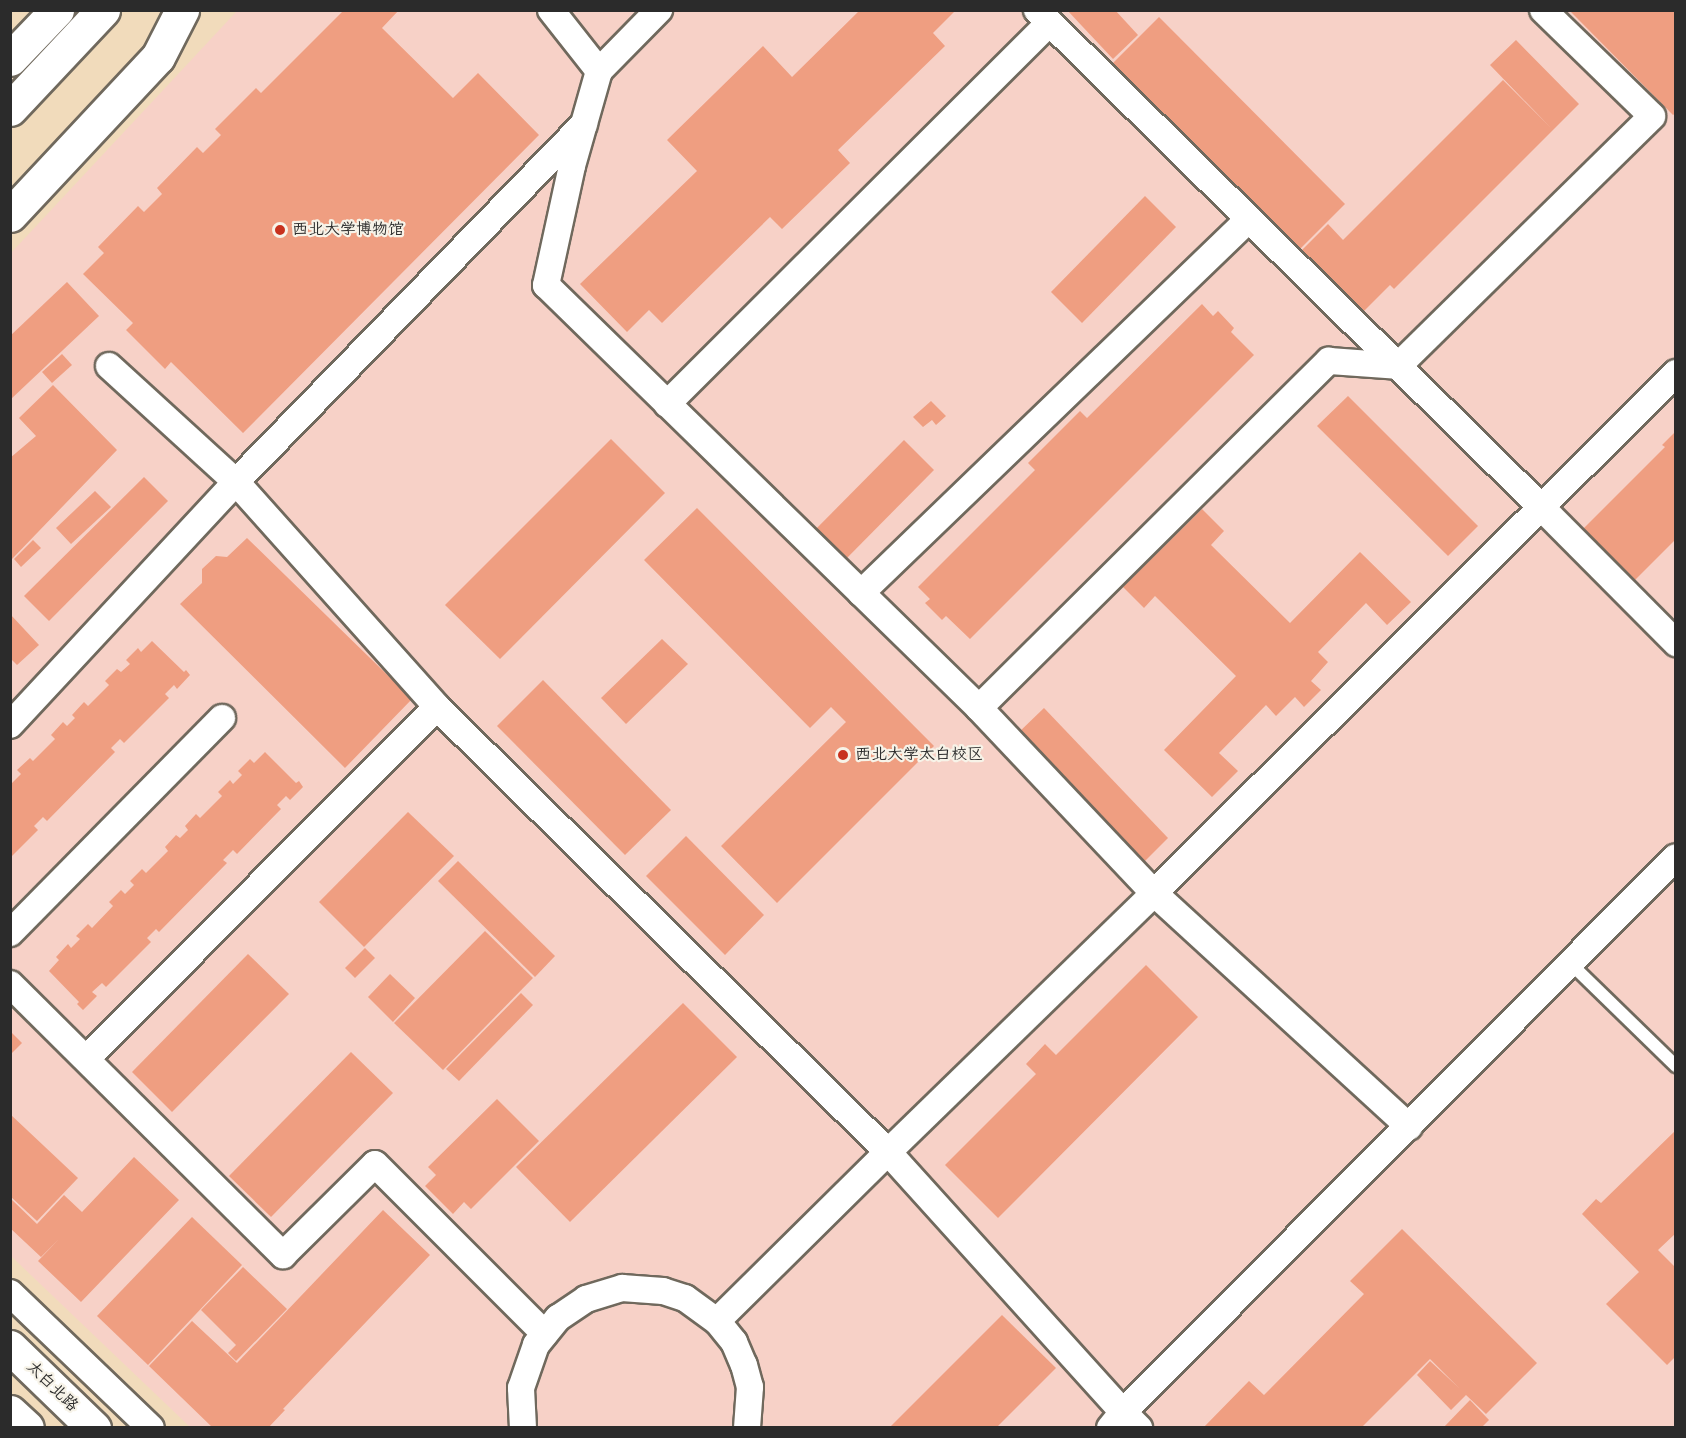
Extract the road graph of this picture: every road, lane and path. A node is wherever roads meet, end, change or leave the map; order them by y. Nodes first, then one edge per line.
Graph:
1 (57, 10) edge
2 (103, 10) edge
3 (182, 10) edge
4 (551, 10) edge
5 (659, 10) edge
6 (1543, 10) edge
7 (1043, 17) edge
8 (10, 59) edge
9 (599, 70) junction
10 (10, 110) edge
11 (584, 124) junction
12 (10, 215) edge
13 (1249, 219) junction
14 (109, 366) dead end
15 (1398, 366) junction
16 (1676, 373) edge
17 (667, 404) junction
18 (236, 482) junction
19 (1541, 507) junction
20 (861, 593) junction
21 (1676, 644) edge
22 (437, 707) junction
23 (979, 708) junction
24 (222, 718) dead end
25 (10, 725) edge
26 (1676, 857) edge
27 (1154, 893) junction
28 (10, 933) edge
29 (1570, 963) junction
30 (10, 984) edge
31 (86, 1059) junction
32 (1676, 1066) edge
33 (1409, 1127) junction
34 (888, 1152) junction
35 (10, 1293) edge
36 (717, 1321) junction
37 (545, 1334) junction
38 (10, 1347) edge
39 (10, 1412) edge
40 (1124, 1422) edge
41 (27, 1428) edge
42 (94, 1428) edge
43 (151, 1428) edge
44 (523, 1428) edge
45 (747, 1428) edge

1 - 8 main road
2 - 10 main road
3 - 12 main road
4 - 9 street
5 - 9 street
6 - 15 street
7 - 13 street
7 - 17 street
9 - 11 street
11 - 17 street
11 - 18 street
13 - 15 street
13 - 20 street
14 - 18 street
15 - 19 street
15 - 23 street
16 - 19 street
17 - 20 street
18 - 22 street
18 - 25 street
19 - 21 street
19 - 27 street
20 - 23 street
22 - 31 street
22 - 34 street
23 - 27 street
24 - 28 street
26 - 29 street
27 - 33 street
27 - 34 street
29 - 32 lane
29 - 33 street
30 - 31 street
31 - 37 street
33 - 40 street
34 - 36 street
34 - 40 street
35 - 43 street
36 - 37 street
36 - 45 street
37 - 44 street
38 - 42 main road, 太白北路
39 - 41 main road

